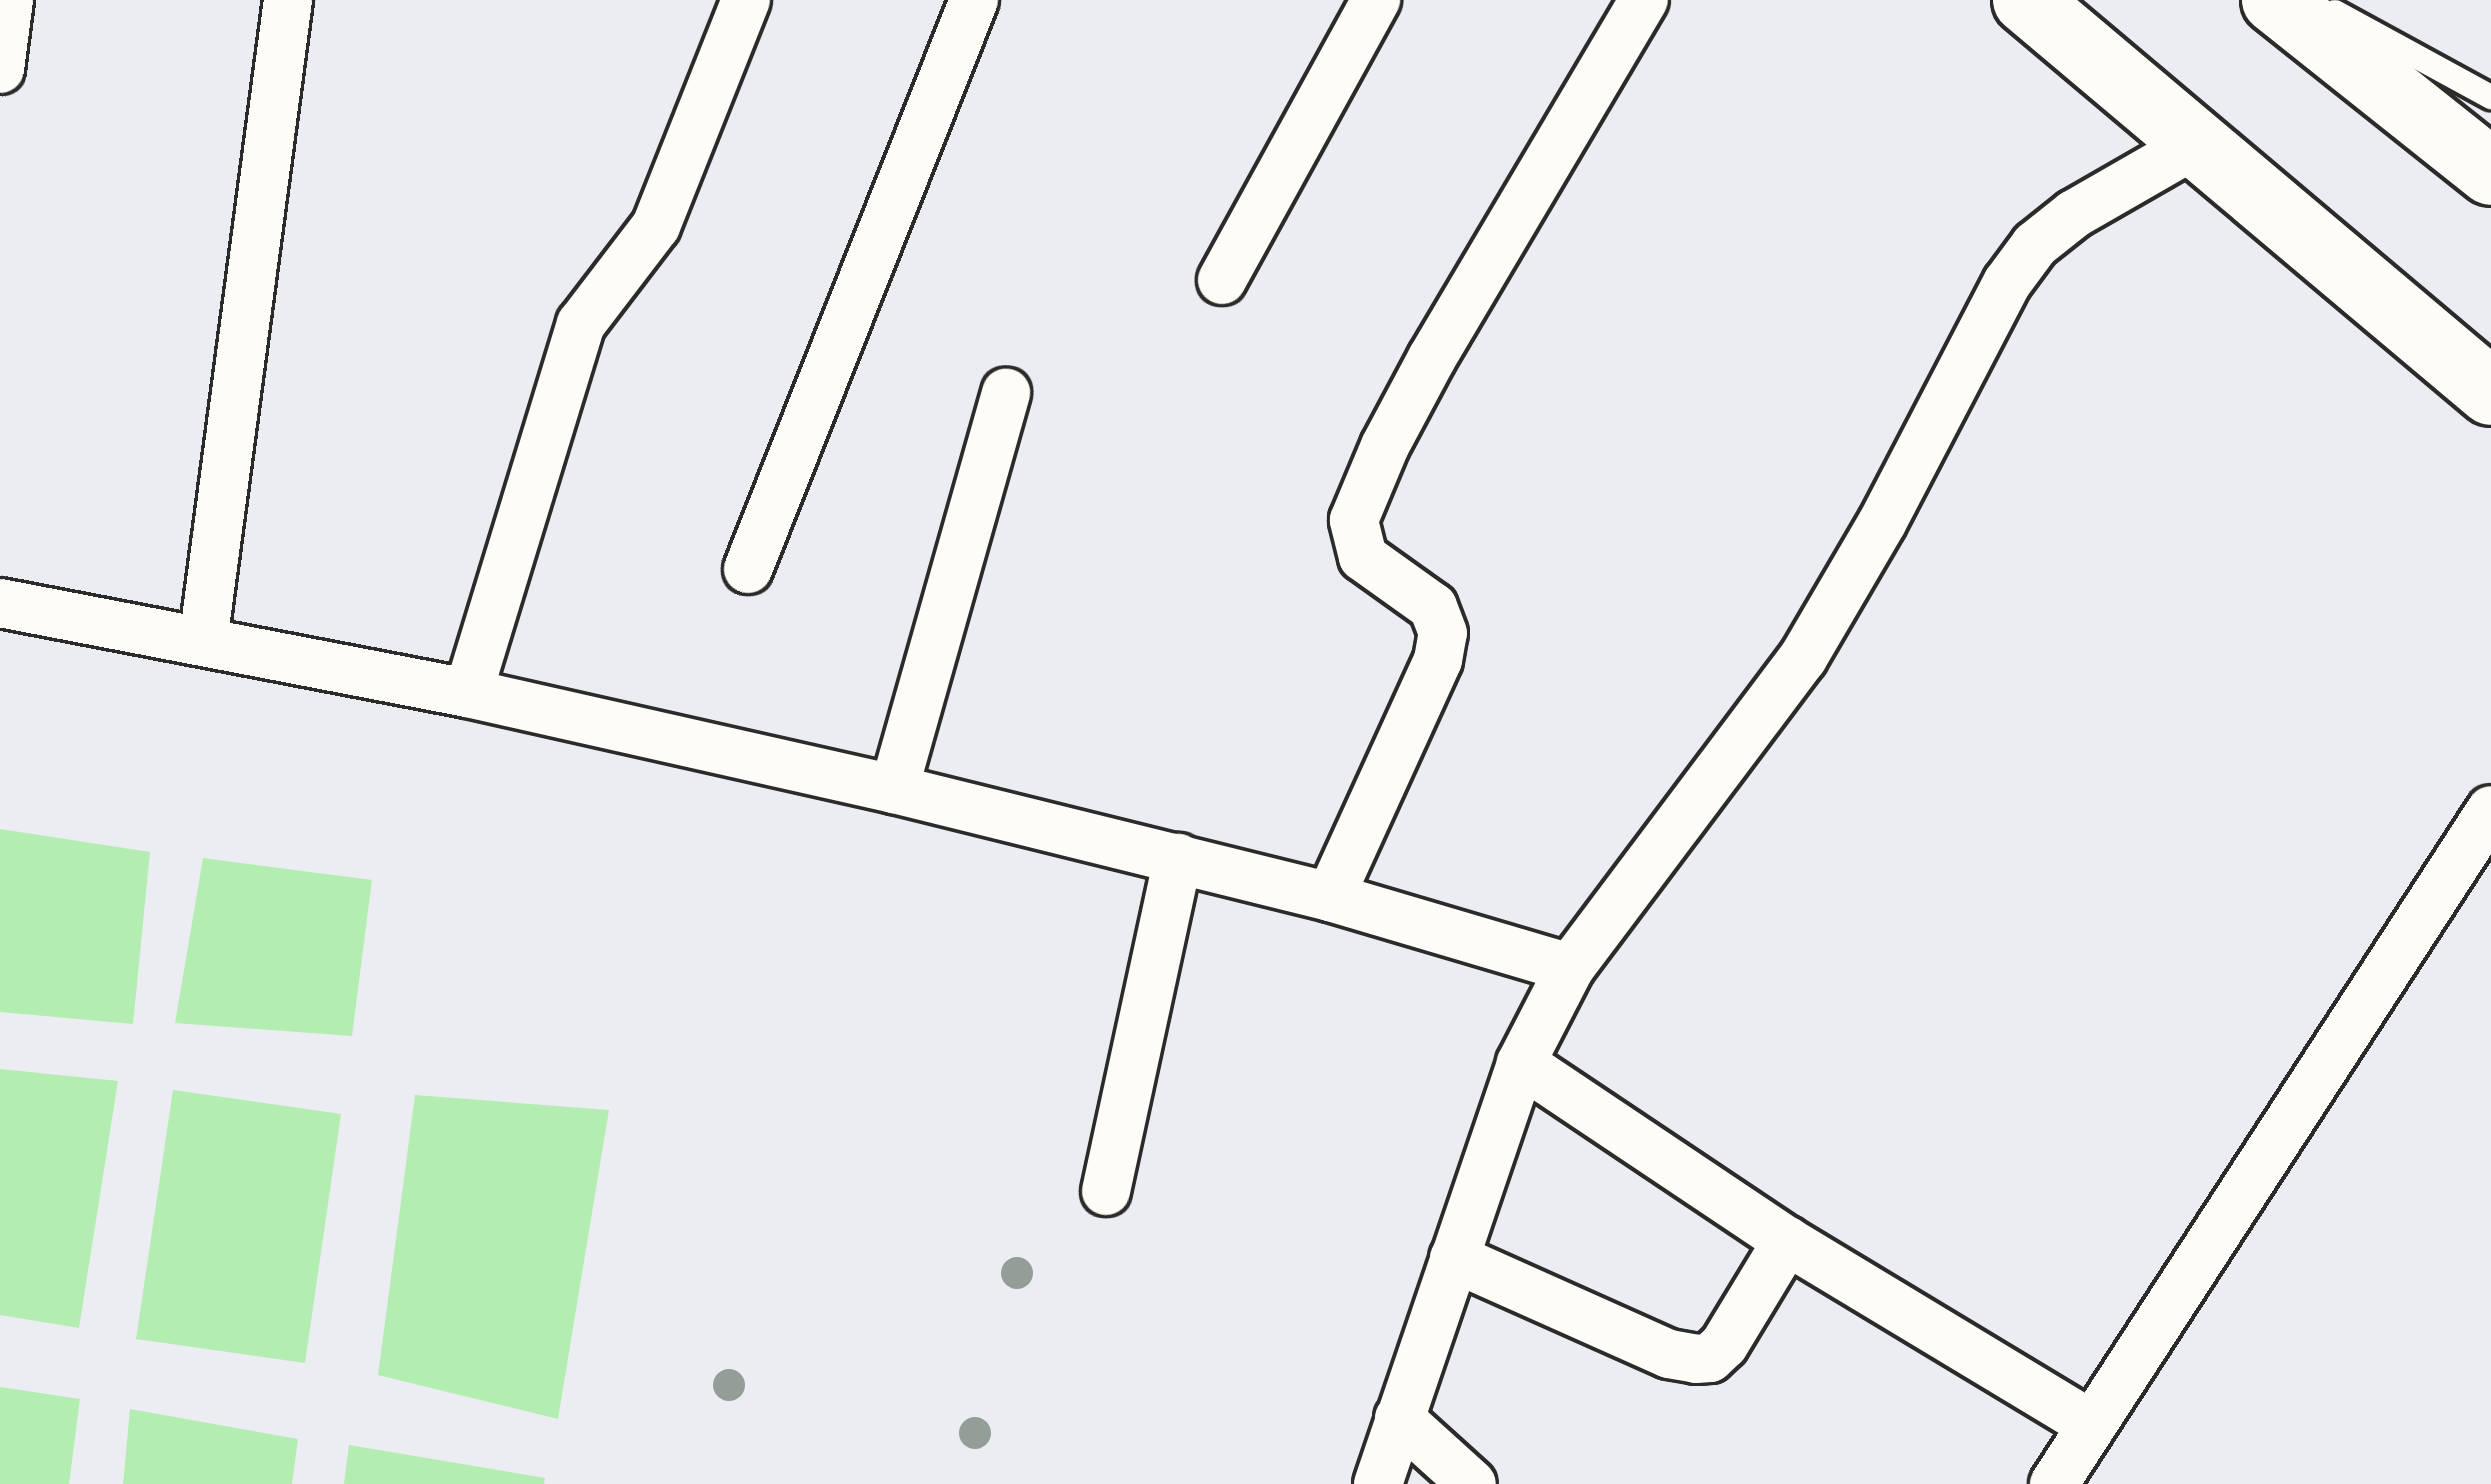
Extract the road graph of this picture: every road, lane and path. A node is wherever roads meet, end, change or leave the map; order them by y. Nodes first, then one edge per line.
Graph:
1 (9, 0) edge
2 (288, 0) edge
3 (746, 0) edge
4 (974, 0) edge
5 (1376, 0) edge
6 (1644, 0) edge
7 (2026, 0) edge
8 (2275, 0) edge
9 (2314, 0) edge
10 (0, 69) edge
11 (2491, 97) edge
12 (2199, 142) junction
13 (2491, 172) edge
14 (1222, 280) dead end
15 (1006, 392) dead end
16 (2491, 392) edge
17 (748, 568) dead end
18 (0, 603) edge
19 (203, 642) junction
20 (468, 693) junction
21 (894, 789) junction
22 (2491, 810) edge
23 (1178, 858) junction
24 (1330, 897) junction
25 (1570, 968) junction
26 (1520, 1063) junction
27 (1106, 1191) dead end
28 (1787, 1241) junction
29 (1454, 1258) junction
30 (1399, 1418) junction
31 (2092, 1425) junction
32 (1378, 1484) edge
33 (1472, 1484) edge
34 (2054, 1484) edge

1 - 10 street
2 - 19 street
3 - 20 street
4 - 17 street
5 - 14 street
6 - 24 street
7 - 12 street
8 - 13 street
9 - 11 lane
12 - 16 street
12 - 25 street
15 - 21 street
18 - 19 street
19 - 20 street
20 - 21 street
21 - 23 street
22 - 31 street
23 - 24 street
23 - 27 street
24 - 25 street
25 - 26 street
26 - 28 street
26 - 29 street
28 - 29 street
28 - 31 street
29 - 30 street
30 - 32 street
30 - 33 street
31 - 34 street

